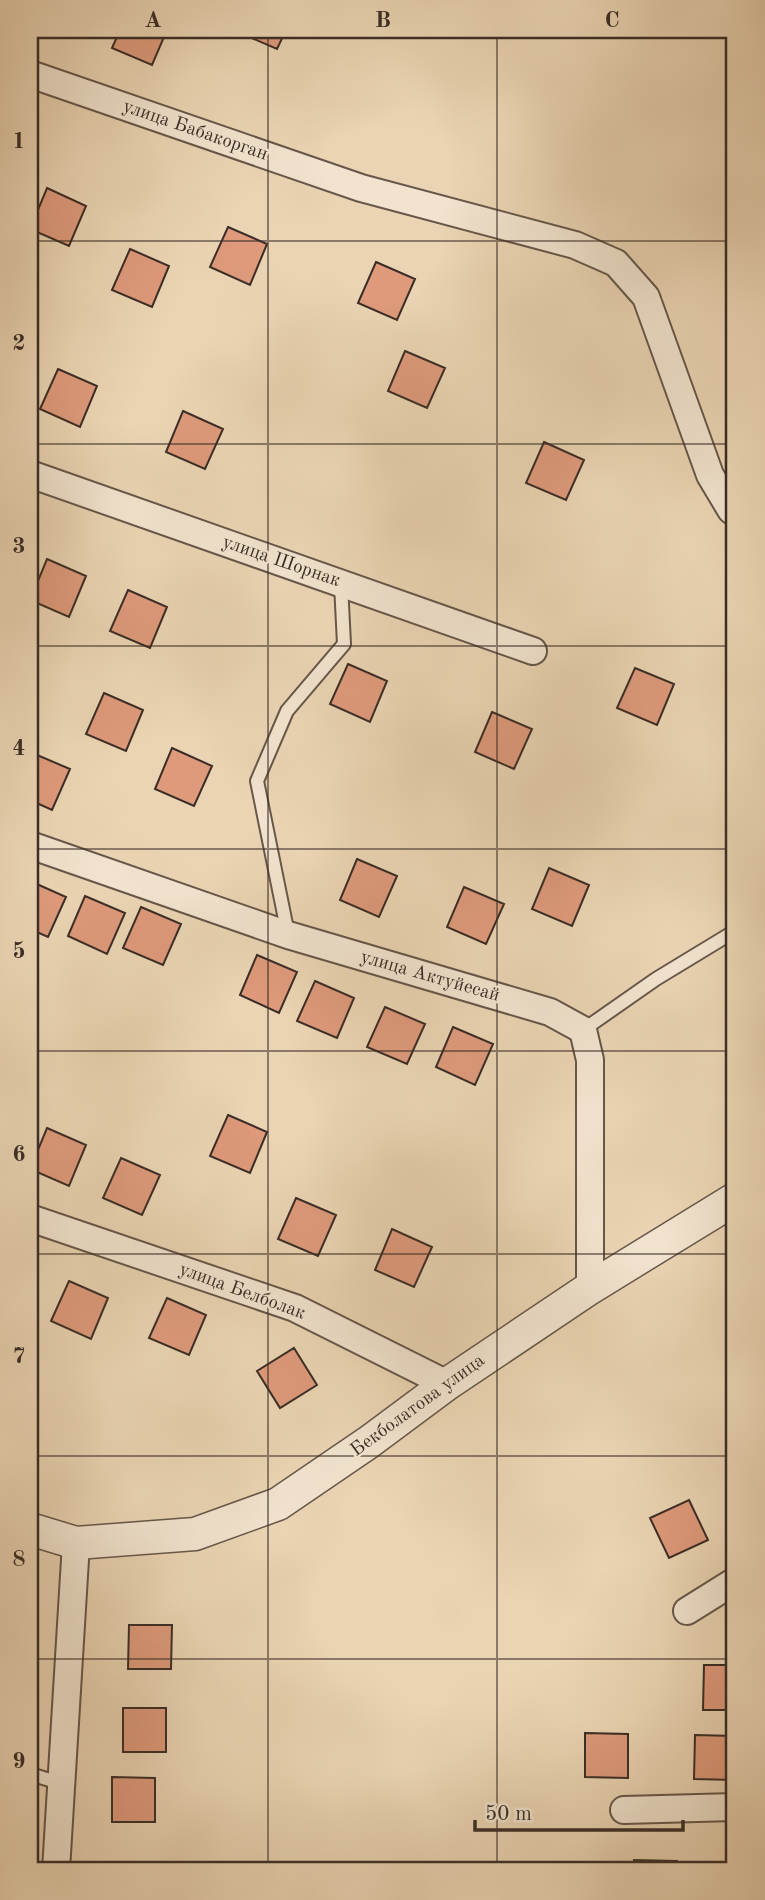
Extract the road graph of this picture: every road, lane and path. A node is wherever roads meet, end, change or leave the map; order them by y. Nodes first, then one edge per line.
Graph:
1 (30, 74) edge
2 (30, 474) edge
3 (735, 513) edge
4 (341, 584) junction
5 (533, 651) dead end
6 (30, 845) edge
7 (735, 931) edge
8 (288, 935) junction
9 (583, 1030) junction
10 (735, 1199) edge
11 (30, 1218) edge
12 (590, 1287) junction
13 (447, 1384) junction
14 (30, 1529) edge
15 (76, 1543) junction
16 (735, 1581) edge
17 (687, 1611) dead end
18 (30, 1774) edge
19 (63, 1784) junction
20 (735, 1807) edge
21 (624, 1810) dead end
22 (56, 1870) edge

1 - 3 street, улица Бабакорган
2 - 4 street, улица Шорнак
4 - 5 street, улица Шорнак
4 - 8 lane
6 - 8 street, улица Актуйесай
7 - 9 lane
8 - 9 street, улица Актуйесай
9 - 12 street
10 - 12 street, Бекболатова улица
11 - 13 street, улица Белболак
12 - 13 street, Бекболатова улица
13 - 15 street, Бекболатова улица
14 - 15 street
15 - 19 street
16 - 17 street
18 - 19 lane
19 - 22 street
20 - 21 street

